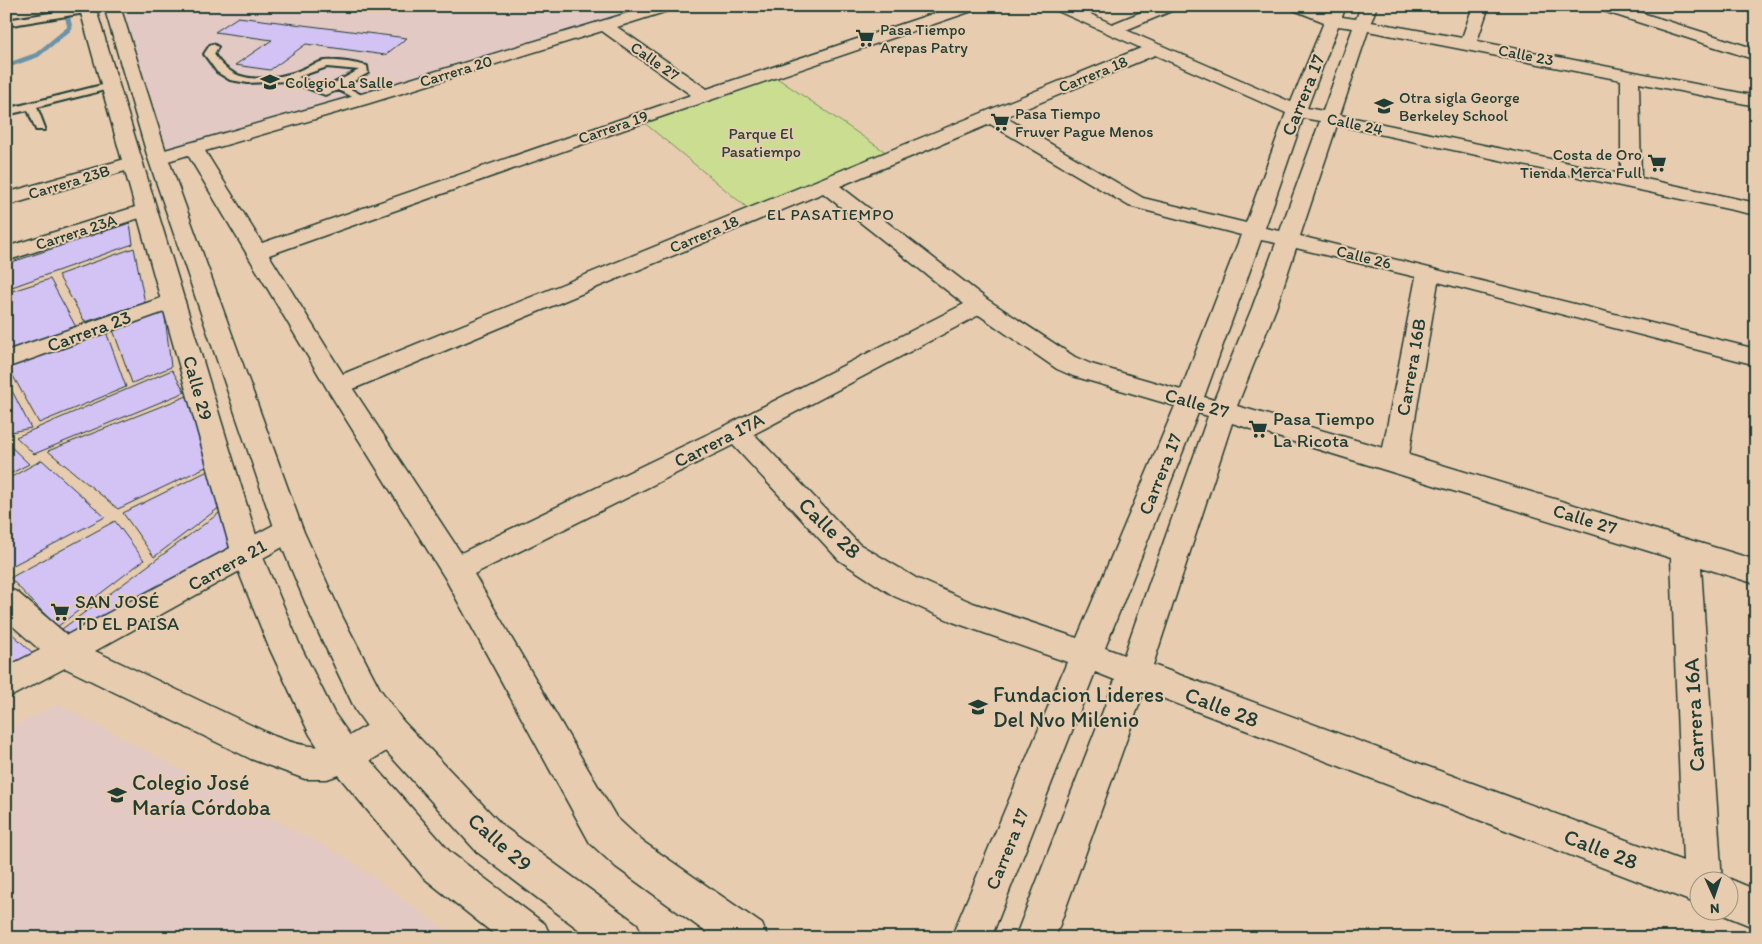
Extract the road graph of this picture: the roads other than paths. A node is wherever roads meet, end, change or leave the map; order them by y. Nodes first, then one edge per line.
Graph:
1 (112, 6) edge
2 (668, 6) edge
3 (972, 6) edge
4 (1059, 6) edge
5 (1170, 6) edge
6 (1297, 6) edge
7 (1369, 6) edge
8 (1481, 6) edge
9 (1602, 6) edge
10 (87, 8) edge
11 (1336, 13) edge
12 (6, 23) edge
13 (1363, 25) junction
14 (604, 26) junction
15 (1111, 30) junction
16 (1468, 44) junction
17 (212, 47) dead end
18 (1154, 49) junction
19 (1756, 55) edge
20 (1630, 75) junction
21 (288, 78) junction
22 (110, 86) junction
23 (338, 86) junction
24 (706, 97) junction
25 (364, 99) junction
26 (1756, 101) edge
27 (32, 105) junction
28 (1297, 111) junction
29 (6, 112) edge
30 (990, 116) junction
31 (1329, 118) junction
32 (40, 128) dead end
33 (194, 149) junction
34 (158, 158) junction
35 (132, 163) junction
36 (1631, 182) junction
37 (827, 186) junction
38 (6, 200) edge
39 (1756, 209) edge
40 (145, 210) junction
41 (1254, 230) junction
42 (1288, 239) junction
43 (256, 252) junction
44 (6, 254) edge
45 (1428, 273) junction
46 (173, 301) junction
47 (980, 305) junction
48 (1756, 357) edge
49 (6, 360) edge
50 (338, 386) junction
51 (1190, 400) junction
52 (1223, 410) junction
53 (736, 432) junction
54 (1394, 461) junction
55 (289, 530) junction
56 (1685, 549) junction
57 (247, 554) junction
58 (456, 569) junction
59 (1756, 572) edge
60 (6, 601) edge
61 (66, 653) junction
62 (1087, 655) junction
63 (1134, 673) junction
64 (6, 684) edge
65 (390, 731) junction
66 (344, 756) junction
67 (1702, 872) edge
68 (1690, 882) edge
69 (1740, 902) edge
70 (1756, 909) edge
71 (531, 938) edge
72 (623, 938) edge
73 (748, 938) edge
74 (970, 938) edge
75 (1034, 938) edge

1 - 34 street, Calle 29
2 - 14 street, Carrera 20
3 - 24 street, Carrera 19
4 - 15 street, Calle 24
5 - 15 street
6 - 11 street, Calle 23
7 - 13 street, Carrera 17
8 - 16 street
9 - 19 street
10 - 12 lane
10 - 22 street, Calle 29
11 - 13 street, Calle 23
11 - 28 street, Carrera 17
13 - 16 street, Calle 23
13 - 31 street, Carrera 17
14 - 24 street, Calle 27
14 - 25 street, Carrera 20
15 - 18 street, Calle 24
16 - 20 street, Calle 23
17 - 21 lane
18 - 28 street, Calle 24
18 - 30 street, Carrera 18
20 - 26 street, Calle 23
20 - 36 street
21 - 23 lane
21 - 23 lane
22 - 27 lane
22 - 35 street, Calle 29
23 - 25 lane
24 - 43 street, Carrera 19
25 - 33 street, Carrera 20
27 - 29 lane
27 - 32 lane
28 - 31 street, Calle 24
28 - 41 street, Carrera 17
30 - 37 street, Carrera 18
30 - 41 street, Calle 26
31 - 36 street, Calle 24
31 - 42 street, Carrera 17
33 - 34 street, Carrera 20
33 - 43 street
34 - 55 street, Calle 29
35 - 38 street, Carrera 23B
35 - 40 street, Calle 29
36 - 39 street, Calle 24
37 - 47 street, Calle 27
37 - 50 street, Carrera 18
40 - 44 street, Carrera 23A
40 - 46 street, Calle 29
41 - 42 street, Calle 26
41 - 51 street, Carrera 17
42 - 45 street, Calle 26
42 - 52 street, Carrera 17
43 - 50 street
45 - 48 street, Calle 26
45 - 54 street, Carrera 16B
46 - 49 street, Carrera 23
46 - 57 street, Calle 29
47 - 51 street, Calle 27
47 - 53 street, Carrera 17A
50 - 58 street
51 - 52 street, Calle 27
51 - 62 street, Carrera 17
52 - 54 street, Calle 27
52 - 63 street, Carrera 17
53 - 58 street, Carrera 17A
53 - 62 street, Calle 28
54 - 56 street, Calle 27
55 - 57 street, Carrera 21
55 - 65 street, Calle 29
56 - 59 street, Calle 27
56 - 67 street, Carrera 16A
57 - 61 street, Carrera 21
57 - 66 street, Calle 29
58 - 73 street
60 - 61 street
61 - 64 street, Carrera 21
61 - 66 street
62 - 63 street, Calle 28
62 - 74 street, Carrera 17
63 - 68 street, Calle 28
63 - 75 street, Carrera 17
65 - 66 street
65 - 72 street, Calle 29
66 - 71 street, Calle 29
69 - 70 street

